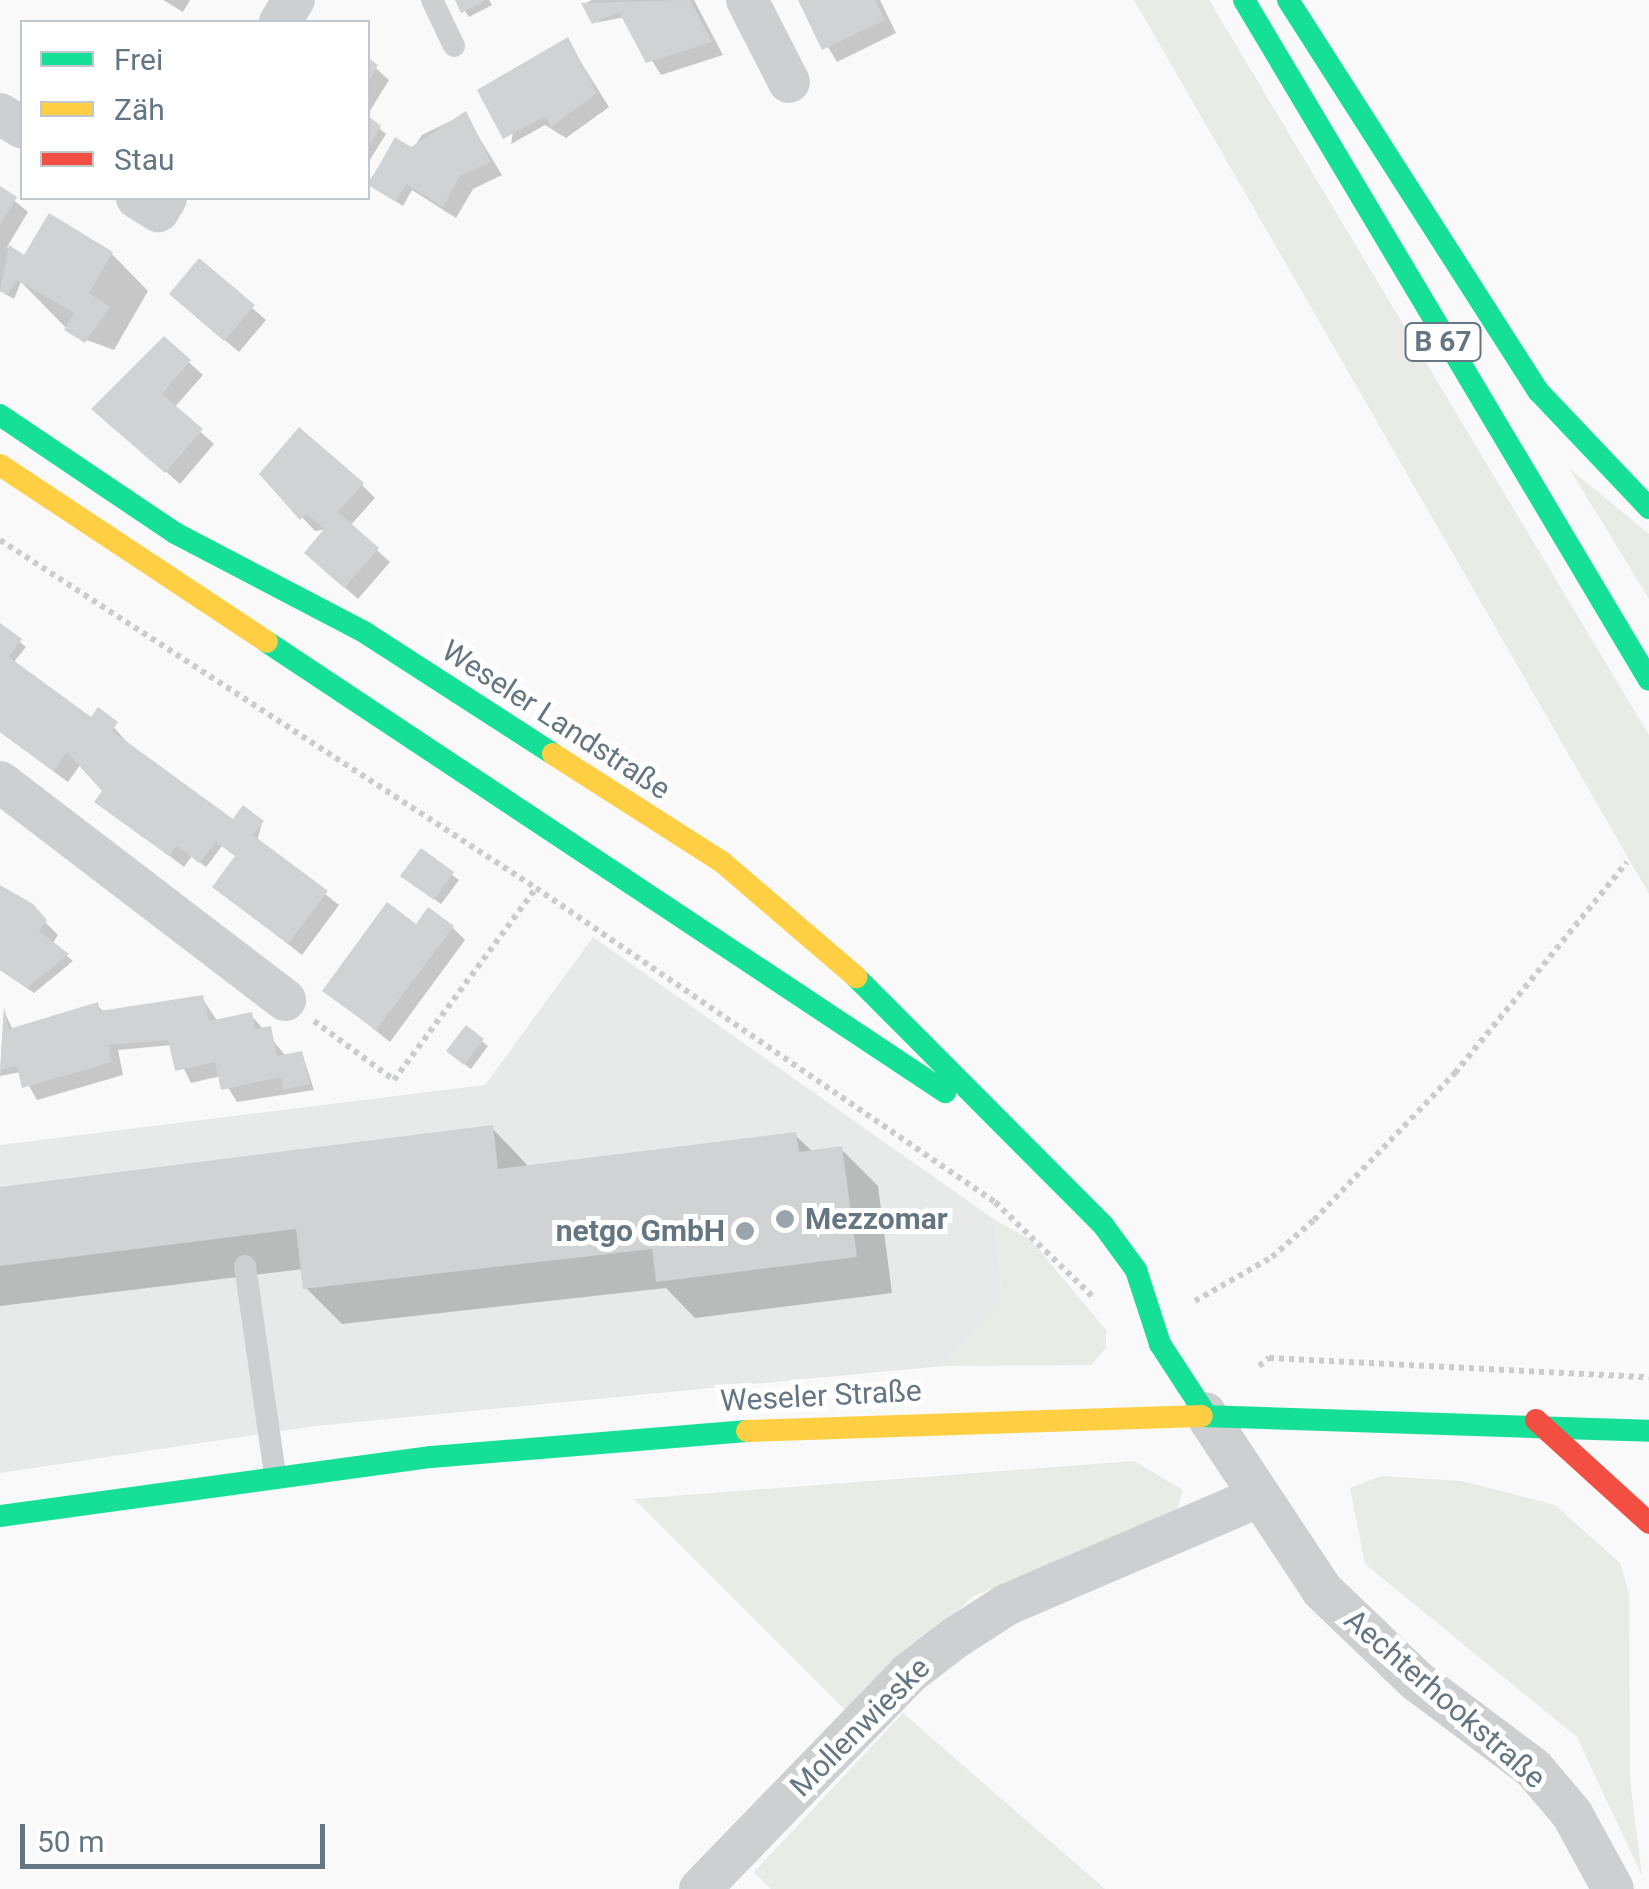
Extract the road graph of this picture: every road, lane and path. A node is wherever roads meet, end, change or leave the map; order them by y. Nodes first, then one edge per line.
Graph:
1 (432, 0) edge
2 (747, 0) edge
3 (1244, 0) edge
4 (1288, 0) edge
5 (454, 46) dead end
6 (790, 82) dead end
7 (1364, 126) junction
8 (140, 200) edge
9 (165, 200) edge
10 (0, 415) edge
11 (0, 464) edge
12 (1649, 508) edge
13 (1597, 539) dead end
14 (0, 540) edge
15 (1649, 680) edge
16 (0, 782) edge
17 (1627, 862) dead end
18 (536, 888) junction
19 (809, 930) junction
20 (768, 980) junction
21 (285, 1000) joint
22 (1026, 1147) junction
23 (246, 1266) dead end
24 (1153, 1310) junction
25 (1205, 1413) junction
26 (1536, 1420) junction
27 (1649, 1431) edge
28 (275, 1475) junction
29 (1260, 1496) junction
30 (0, 1516) edge
31 (1649, 1523) edge
32 (700, 1889) edge
33 (1612, 1889) edge

1 - 5 lane
2 - 6 street
3 - 15 main road, B 67
4 - 7 main road, B 67
7 - 12 main road
7 - 13 main road, B 67
8 - 9 street
10 - 19 main road, Weseler Landstraße
11 - 20 main road, Weseler Landstraße
14 - 18 path
16 - 21 street
17 - 24 path
18 - 21 path
18 - 24 path
19 - 20 main road
19 - 22 main road, Weseler Landstraße
20 - 22 main road, Weseler Landstraße
22 - 24 main road, Weseler Landstraße
23 - 28 lane
24 - 25 main road, Weseler Landstraße
25 - 26 main road, Weseler Straße
25 - 28 main road, Weseler Straße
25 - 29 street, Aechterhookstraße
26 - 27 main road, Weseler Straße
26 - 31 main road
28 - 30 main road, Weseler Straße
29 - 32 street, Mollenwieske
29 - 33 street, Aechterhookstraße

